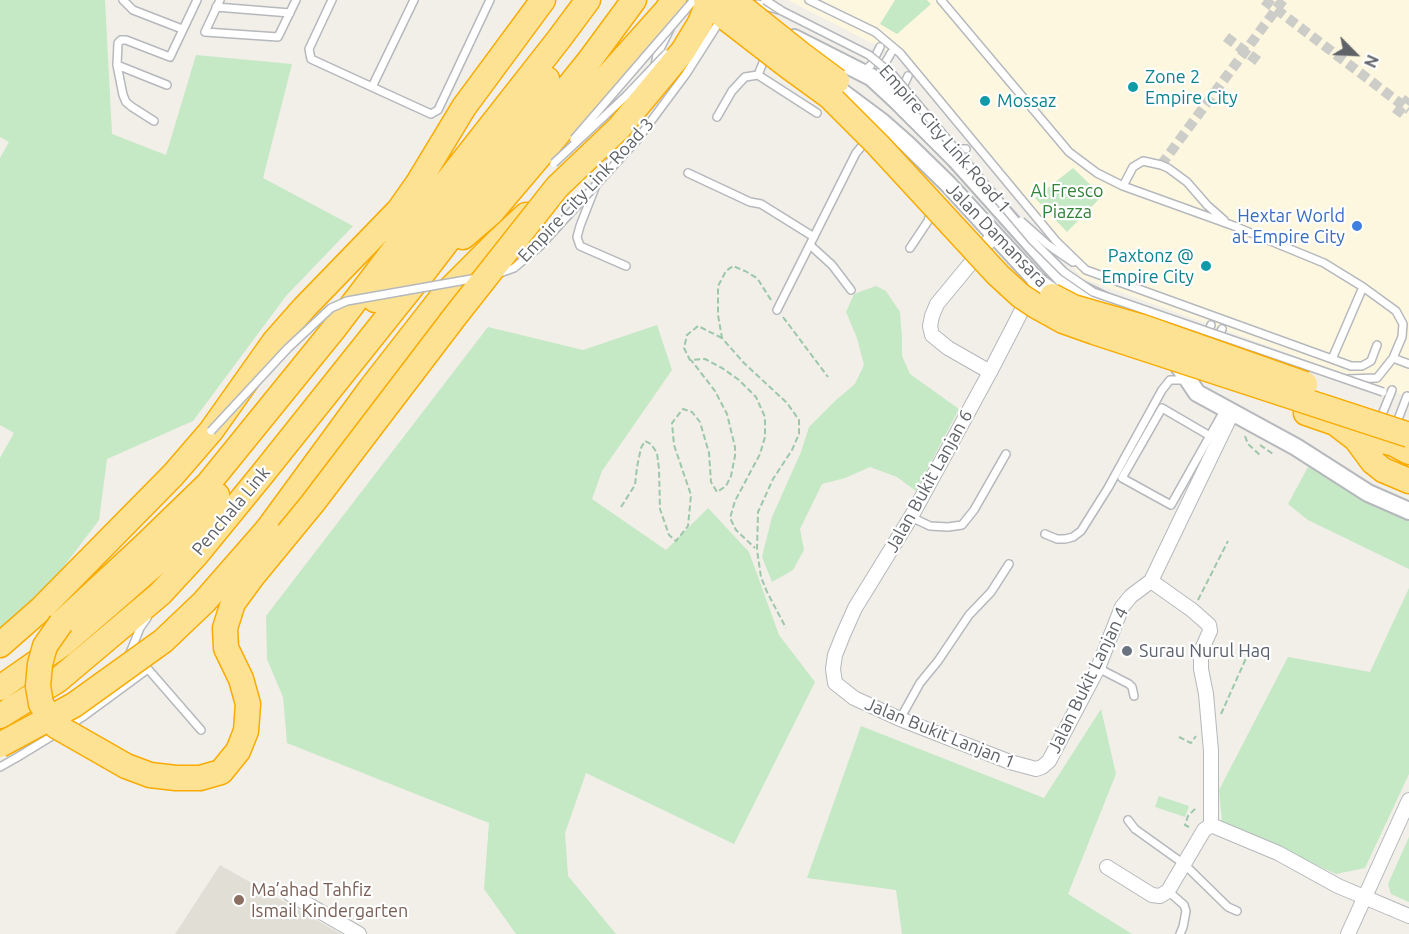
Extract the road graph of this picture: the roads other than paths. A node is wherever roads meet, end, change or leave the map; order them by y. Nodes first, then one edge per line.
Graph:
1 (123, 0) edge
2 (197, 0) edge
3 (296, 0) edge
4 (332, 0) edge
5 (414, 0) edge
6 (490, 0) edge
7 (543, 0) edge
8 (634, 0) edge
9 (657, 0) edge
10 (715, 0) edge
11 (765, 0) edge
12 (809, 0) edge
13 (941, 0) edge
14 (597, 2) edge
15 (707, 2) edge
16 (218, 4) edge
17 (782, 11) junction
18 (290, 13) junction
19 (182, 28) junction
20 (683, 35) dead end
21 (675, 44) dead end
22 (770, 44) junction
23 (880, 48) dead end
24 (891, 53) dead end
25 (117, 65) junction
26 (862, 72) junction
27 (758, 75) junction
28 (908, 76) dead end
29 (877, 82) junction
30 (167, 85) dead end
31 (372, 87) junction
32 (597, 88) junction
33 (899, 103) junction
34 (817, 113) dead end
35 (717, 117) dead end
36 (154, 121) dead end
37 (882, 122) junction
38 (966, 149) dead end
39 (946, 150) junction
40 (529, 152) junction
41 (688, 173) dead end
42 (1123, 186) junction
43 (557, 187) junction
44 (943, 191) junction
45 (995, 196) junction
46 (1234, 226) junction
47 (994, 235) junction
48 (814, 237) junction
49 (810, 245) junction
50 (1041, 246) junction
51 (910, 248) dead end
52 (1018, 261) junction
53 (419, 262) junction
54 (626, 266) dead end
55 (1086, 270) junction
56 (1037, 281) junction
57 (1363, 287) junction
58 (851, 290) dead end
59 (777, 310) road end
60 (1141, 319) joint
61 (1211, 325) dead end
62 (1222, 329) dead end
63 (333, 330) junction
64 (1377, 345) dead end
65 (1166, 346) junction
66 (1206, 349) junction
67 (1393, 358) junction
68 (1332, 359) junction
69 (1208, 364) dead end
70 (1409, 364) edge
71 (990, 372) junction
72 (1346, 379) junction
73 (1187, 380) junction
74 (1220, 381) dead end
75 (328, 390) junction
76 (1392, 390) dead end
77 (1383, 392) dead end
78 (1407, 396) dead end
79 (1229, 411) junction
80 (1370, 420) junction
81 (1409, 421) edge
82 (211, 431) junction
83 (1210, 435) junction
84 (1407, 445) edge
85 (1006, 454) dead end
86 (1373, 462) junction
87 (1409, 481) edge
88 (208, 484) junction
89 (1409, 511) edge
90 (911, 517) junction
91 (1045, 534) dead end
92 (194, 556) junction
93 (1009, 564) dead end
94 (1150, 581) junction
95 (0, 645) edge
96 (0, 662) edge
97 (1098, 668) junction
98 (148, 669) junction
99 (835, 682) joint
100 (0, 688) edge
101 (1134, 696) dead end
102 (0, 716) edge
103 (900, 719) junction
104 (201, 730) dead end
105 (0, 745) edge
106 (1048, 761) joint
107 (0, 767) edge
108 (1409, 800) edge
109 (1128, 820) dead end
110 (1211, 825) junction
111 (1184, 864) junction
112 (1107, 867) dead end
113 (1168, 891) junction
114 (290, 894) dead end
115 (1365, 897) junction
116 (1237, 911) dead end
117 (1409, 916) edge
118 (358, 934) edge
119 (1180, 934) edge
120 (1348, 934) edge

1 - 19 lane
2 - 19 lane
3 - 18 lane
4 - 31 lane
5 - 31 lane
6 - 31 lane
7 - 82 highway, bridge
8 - 40 highway
9 - 32 highway
10 - 20 lane, bridge
11 - 17 lane, Empire City Link Road 1, bridge
12 - 55 lane
13 - 42 lane
14 - 40 highway
14 - 63 highway
15 - 17 lane, bridge
15 - 22 street, Jalan Damansara
15 - 26 street, Jalan Damansara
15 - 32 highway
15 - 40 lane, bridge
15 - 43 highway, bridge
15 - 54 lane
15 - 81 highway, bridge
15 - 82 lane, Empire City Link Road 3, bridge
15 - 84 highway, bridge
16 - 18 lane
16 - 18 lane
17 - 45 lane, Empire City Link Road 1, bridge
19 - 25 lane
21 - 40 lane, bridge
22 - 27 lane
22 - 37 street, Jalan Damansara
23 - 26 lane
24 - 29 lane
25 - 30 lane
25 - 36 lane
26 - 29 street, Jalan Damansara
27 - 34 lane
27 - 35 lane
28 - 33 lane
29 - 33 street, Jalan Damansara
32 - 40 highway
33 - 39 street, Jalan Damansara
37 - 44 street, Jalan Damansara
37 - 48 lane
38 - 39 lane
39 - 50 street, Jalan Damansara
40 - 53 highway
40 - 75 highway
41 - 48 lane
42 - 46 lane
42 - 46 lane
43 - 88 highway, bridge
43 - 105 highway, bridge
44 - 47 street, Jalan Damansara
44 - 51 lane
45 - 50 lane, bridge
45 - 72 lane, Empire City Link Road 1, bridge
46 - 57 lane
47 - 52 street, Jalan Damansara
47 - 71 street
48 - 49 lane
49 - 58 lane
49 - 59 lane
50 - 52 street
50 - 55 lane
50 - 60 street, Jalan Damansara
52 - 56 street, Jalan Damansara
53 - 63 highway, bridge
53 - 75 highway, Penchala Link
53 - 100 highway, Penchala Link
55 - 68 lane
56 - 65 street, Jalan Damansara
56 - 71 street, Jalan Bukit Lanjan 6
57 - 67 lane
57 - 68 lane
60 - 66 street
61 - 66 lane
62 - 66 lane
63 - 88 highway
64 - 68 lane
65 - 73 street
65 - 86 highway
66 - 80 street
67 - 70 lane
67 - 72 lane
69 - 74 lane
71 - 90 street, Jalan Bukit Lanjan 6
72 - 77 lane, Empire City Link Road 1, bridge
73 - 79 street
73 - 91 lane
75 - 92 highway, Penchala Link
76 - 80 lane
78 - 84 lane
79 - 83 lane
79 - 89 street
79 - 94 street, Jalan Bukit Lanjan 4
80 - 84 street
82 - 95 highway
83 - 83 lane
84 - 86 highway
85 - 90 lane
86 - 87 highway
88 - 96 highway
90 - 99 street, Jalan Bukit Lanjan 6
92 - 98 lane
92 - 102 highway, Penchala Link
93 - 103 lane
94 - 97 street, Jalan Bukit Lanjan 4
94 - 110 street
97 - 101 lane
97 - 106 street, Jalan Bukit Lanjan 4
98 - 104 lane
98 - 107 lane
99 - 103 street, Jalan Bukit Lanjan 1
103 - 106 street, Jalan Bukit Lanjan 1
108 - 115 street
109 - 111 lane
110 - 111 street
110 - 115 street
111 - 113 street
111 - 116 lane
112 - 113 street
113 - 119 lane
114 - 118 street
115 - 117 street
115 - 120 street

